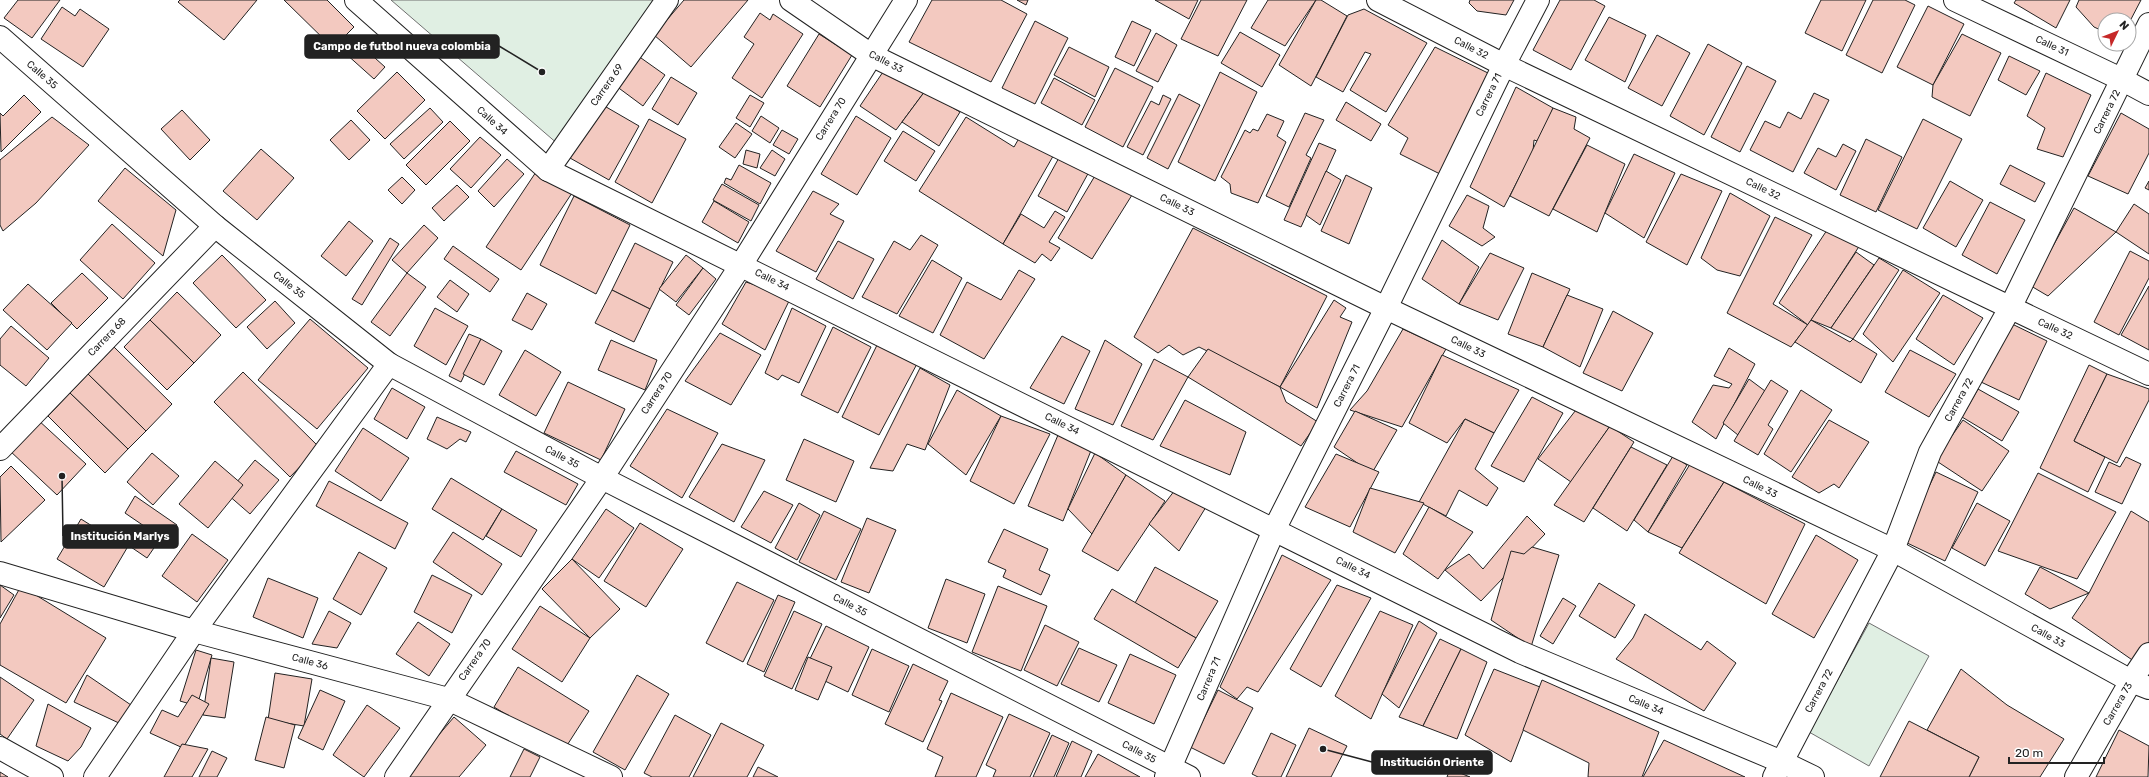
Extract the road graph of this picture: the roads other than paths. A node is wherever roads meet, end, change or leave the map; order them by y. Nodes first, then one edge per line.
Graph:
1 (356, 0) edge
2 (667, 0) edge
3 (791, 0) edge
4 (906, 0) edge
5 (1378, 0) edge
6 (1538, 0) edge
7 (1955, 0) edge
8 (2149, 24) edge
9 (0, 37) edge
10 (871, 55) junction
11 (1504, 65) junction
12 (2123, 80) junction
13 (2149, 94) edge
14 (548, 170) junction
15 (215, 226) junction
16 (740, 265) junction
17 (1386, 308) junction
18 (2010, 308) junction
19 (389, 364) junction
20 (2149, 374) edge
21 (0, 449) edge
22 (602, 478) junction
23 (1275, 528) junction
24 (1893, 550) junction
25 (0, 573) edge
26 (194, 631) junction
27 (2149, 654) edge
28 (2140, 685) edge
29 (448, 699) junction
30 (0, 748) edge
31 (1778, 769) edge
32 (1175, 774) edge
33 (52, 777) edge
34 (95, 777) edge
35 (396, 777) edge
36 (611, 777) edge
37 (1813, 777) edge
38 (2076, 777) edge

1 - 14 street, Calle 34
2 - 14 street, Carrera 69
3 - 10 street, Calle 33
4 - 10 street, Carrera 70
5 - 11 street, Calle 32
6 - 11 street, Carrera 71
7 - 12 street, Calle 31
8 - 12 street, Carrera 72
9 - 15 street, Calle 35
10 - 16 street, Carrera 70
10 - 17 street, Calle 33
11 - 17 street, Carrera 71
11 - 18 street, Calle 32
12 - 13 street, Calle 31
12 - 18 street, Carrera 72
14 - 16 street, Calle 34
15 - 19 street, Calle 35
15 - 21 street, Carrera 68
16 - 22 street, Carrera 70
16 - 23 street, Calle 34
17 - 23 street, Carrera 71
17 - 24 street, Calle 33
18 - 20 street, Calle 32
18 - 24 street, Carrera 72
19 - 22 street, Calle 35
19 - 26 street
22 - 29 street, Carrera 70
22 - 32 street, Calle 35
23 - 31 street, Calle 34
23 - 32 street, Carrera 71
24 - 28 street, Calle 33
24 - 31 street, Carrera 72
25 - 26 street, Calle 36
26 - 29 street, Calle 36
26 - 34 street
27 - 28 street, Carrera 73
28 - 38 street, Carrera 73
29 - 35 street, Carrera 70
29 - 36 street, Calle 36
30 - 33 street
31 - 37 street, Calle 34

